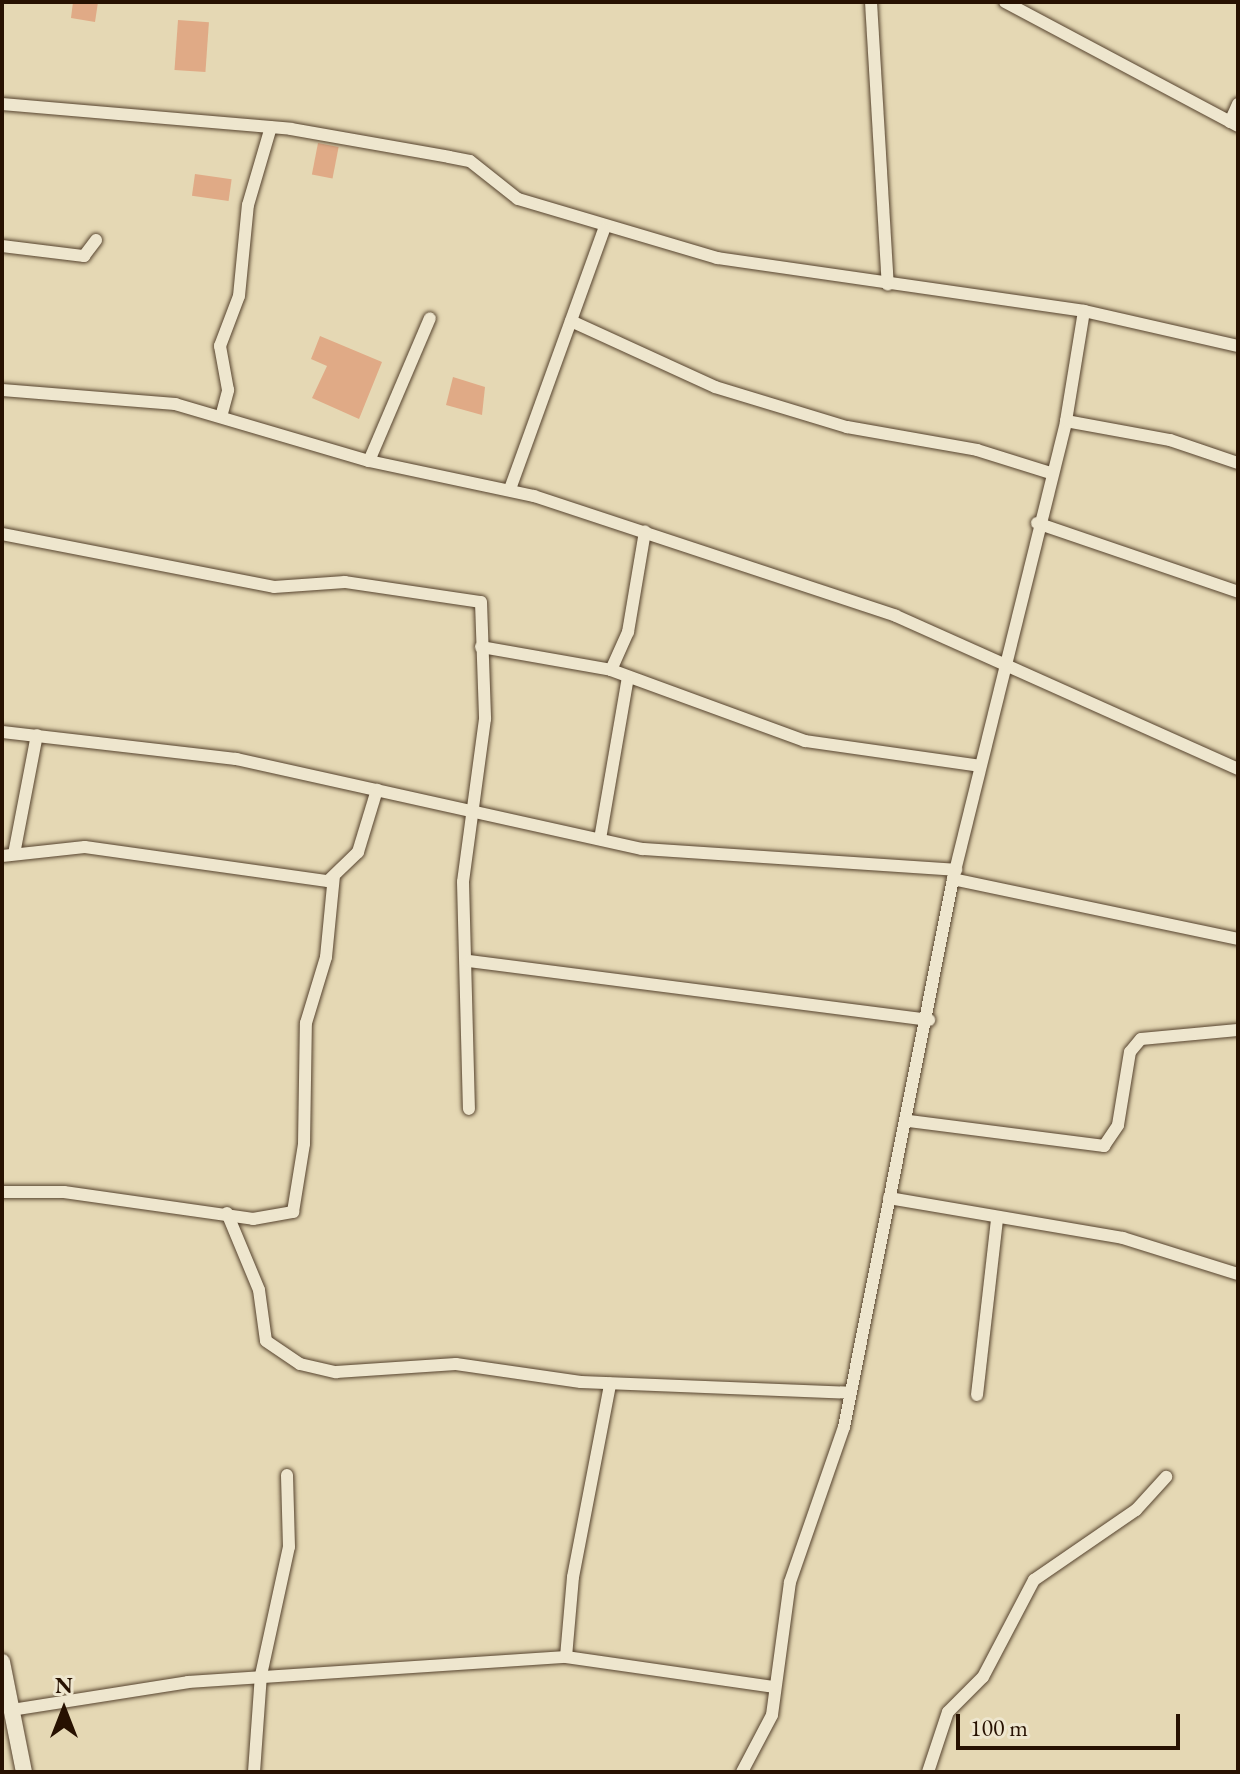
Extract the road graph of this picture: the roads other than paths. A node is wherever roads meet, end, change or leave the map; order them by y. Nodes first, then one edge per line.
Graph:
1 (871, 2) edge
2 (1005, 2) edge
3 (2, 104) edge
4 (1238, 104) edge
5 (1234, 124) edge
6 (271, 127) junction
7 (604, 229) junction
8 (96, 240) dead end
9 (2, 246) edge
10 (888, 284) junction
11 (1084, 311) junction
12 (430, 318) dead end
13 (571, 321) junction
14 (1238, 346) edge
15 (2, 390) edge
16 (221, 417) junction
17 (1066, 421) junction
18 (369, 461) junction
19 (1238, 463) edge
20 (1051, 473) junction
21 (510, 489) junction
22 (1037, 523) junction
23 (645, 531) junction
24 (2, 534) edge
25 (1238, 592) edge
26 (481, 647) junction
27 (611, 670) junction
28 (1005, 671) junction
29 (628, 677) junction
30 (2, 732) edge
31 (37, 735) junction
32 (980, 766) junction
33 (1238, 769) edge
34 (377, 790) junction
35 (470, 807) junction
36 (600, 839) junction
37 (8, 855) edge
38 (955, 874) junction
39 (334, 876) junction
40 (1238, 939) edge
41 (469, 961) junction
42 (929, 1020) junction
43 (1238, 1030) edge
44 (469, 1109) dead end
45 (909, 1121) junction
46 (2, 1192) edge
47 (889, 1198) junction
48 (227, 1213) junction
49 (997, 1219) junction
50 (1238, 1274) edge
51 (610, 1384) junction
52 (851, 1393) junction
53 (977, 1395) dead end
54 (287, 1475) dead end
55 (1166, 1477) dead end
56 (566, 1657) junction
57 (2, 1662) edge
58 (261, 1675) junction
59 (775, 1687) junction
60 (12, 1710) junction
61 (24, 1772) edge
62 (254, 1772) edge
63 (742, 1772) edge
64 (928, 1772) edge

1 - 10 street
2 - 5 street
3 - 6 street
4 - 5 street
6 - 7 street
6 - 16 street
7 - 10 street
7 - 13 street
8 - 9 street
10 - 11 street
11 - 14 street
11 - 17 street
12 - 18 street
13 - 20 street
13 - 21 street
15 - 16 street
16 - 18 street
17 - 19 street
17 - 20 street
18 - 21 street
20 - 22 street
21 - 23 street
22 - 25 street
22 - 28 street
23 - 27 street
23 - 28 street
24 - 26 street
26 - 27 street
26 - 35 street
27 - 29 street
28 - 32 street
28 - 33 street
29 - 32 street
29 - 36 street
30 - 31 street
31 - 34 street
31 - 37 street
32 - 38 street
34 - 35 street
34 - 39 street
35 - 36 street
35 - 41 street
36 - 38 street
37 - 39 street
38 - 40 street
38 - 42 street
39 - 48 street
41 - 42 street
41 - 44 street
42 - 45 street
43 - 45 street
45 - 47 street
46 - 48 street
47 - 49 street
47 - 52 street
48 - 51 street
49 - 50 street
49 - 53 street
51 - 52 street
51 - 56 street
52 - 59 street
54 - 58 street
55 - 64 street
56 - 58 street
56 - 59 street
57 - 60 street
58 - 60 street
58 - 62 street
59 - 63 street
60 - 61 street

